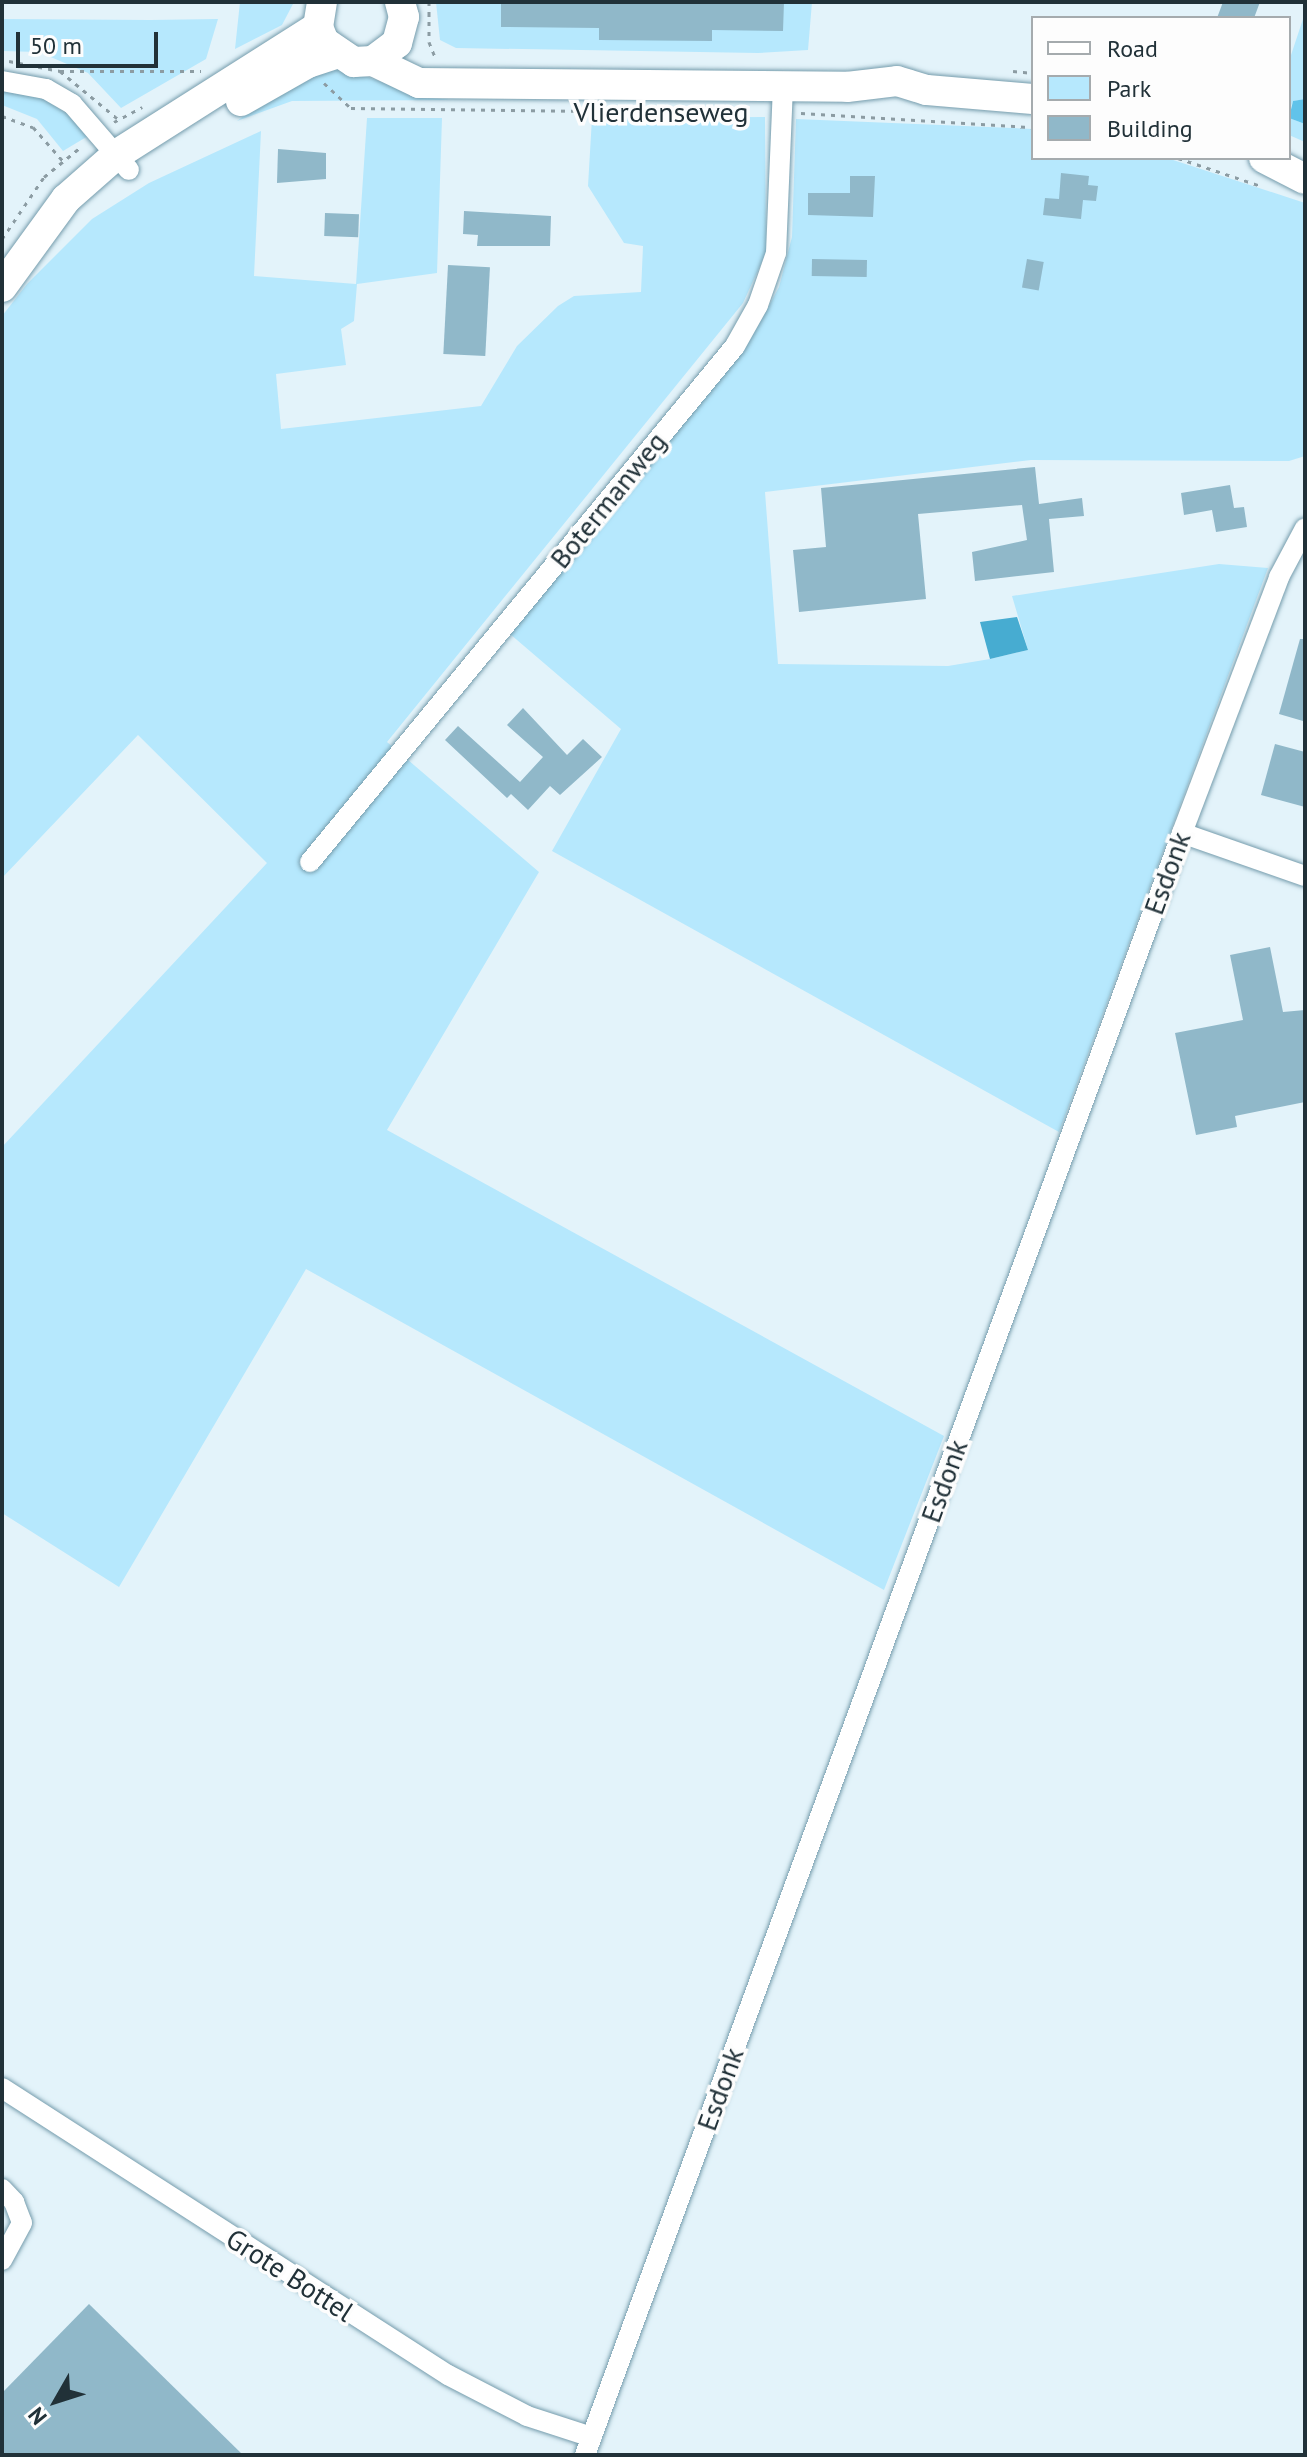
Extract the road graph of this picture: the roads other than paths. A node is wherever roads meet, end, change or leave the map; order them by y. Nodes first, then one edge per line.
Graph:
1 (410, 4) edge
2 (320, 14) edge
3 (385, 52) junction
4 (322, 59) junction
5 (2, 81) edge
6 (782, 99) junction
7 (1031, 99) edge
8 (123, 162) junction
9 (1263, 172) edge
10 (1305, 179) edge
11 (2, 287) edge
12 (1305, 528) edge
13 (1182, 833) junction
14 (310, 862) dead end
15 (1305, 876) edge
16 (2, 2088) edge
17 (2, 2189) edge
18 (2, 2260) edge
19 (588, 2446) edge

1 - 3 main road
2 - 4 main road
2 - 8 main road
3 - 4 main road
3 - 6 main road, Vlierdenseweg
4 - 8 main road
5 - 8 street
6 - 7 main road, Vlierdenseweg
6 - 14 street, Botermanweg
8 - 11 main road
9 - 10 main road
12 - 13 street, Esdonk
13 - 15 street
13 - 19 street, Esdonk
16 - 19 street, Grote Bottel
17 - 18 street

